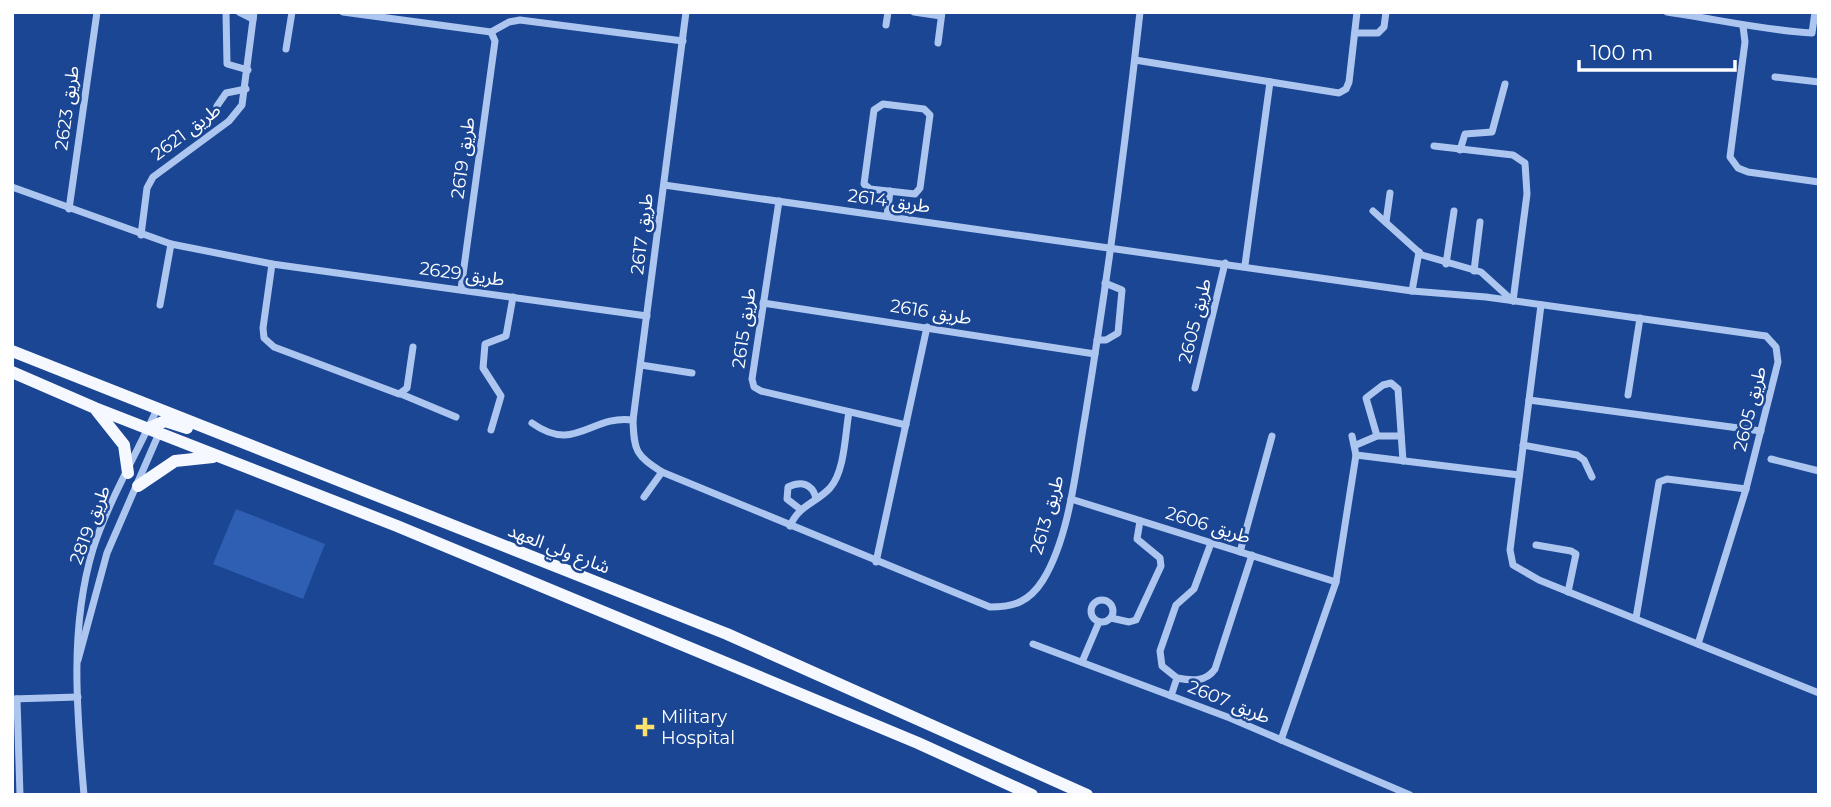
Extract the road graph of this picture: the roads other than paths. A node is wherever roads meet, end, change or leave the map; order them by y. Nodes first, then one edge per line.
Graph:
1 (97, 12) edge
2 (226, 12) edge
3 (239, 12) edge
4 (292, 12) edge
5 (344, 12) edge
6 (686, 12) edge
7 (888, 12) edge
8 (914, 12) edge
9 (1140, 12) edge
10 (1357, 12) edge
11 (1386, 12) edge
12 (1667, 12) edge
13 (1815, 12) edge
14 (942, 14) edge
15 (1710, 15) edge
16 (254, 16) edge
17 (886, 25) dead end
18 (1743, 26) junction
19 (491, 32) junction
20 (1355, 33) junction
21 (1815, 33) edge
22 (683, 41) junction
23 (938, 43) dead end
24 (286, 49) dead end
25 (1135, 60) junction
26 (248, 70) junction
27 (1775, 77) dead end
28 (1270, 82) junction
29 (1819, 82) edge
30 (1505, 84) dead end
31 (246, 89) junction
32 (217, 106) dead end
33 (1434, 146) dead end
34 (1460, 150) junction
35 (1819, 182) edge
36 (664, 185) junction
37 (12, 187) edge
38 (890, 191) junction
39 (1390, 194) dead end
40 (779, 201) junction
41 (69, 209) junction
42 (1373, 211) dead end
43 (1454, 211) dead end
44 (887, 216) junction
45 (1386, 222) junction
46 (1480, 222) dead end
47 (141, 235) junction
48 (171, 244) junction
49 (1110, 248) junction
50 (1419, 252) junction
51 (1225, 263) junction
52 (272, 264) junction
53 (1446, 264) junction
54 (1245, 265) junction
55 (1474, 271) junction
56 (1105, 283) junction
57 (460, 289) junction
58 (1412, 291) junction
59 (513, 297) junction
60 (1513, 301) junction
61 (763, 303) junction
62 (160, 305) dead end
63 (1541, 305) junction
64 (647, 316) junction
65 (1640, 318) junction
66 (927, 327) junction
67 (1097, 340) junction
68 (413, 346) dead end
69 (12, 351) edge
70 (1095, 354) junction
71 (640, 365) junction
72 (12, 372) edge
73 (692, 373) dead end
74 (1195, 388) dead end
75 (401, 394) junction
76 (1628, 395) dead end
77 (1529, 400) junction
78 (95, 408) junction
79 (849, 412) junction
80 (456, 417) dead end
81 (160, 420) junction
82 (633, 420) junction
83 (532, 423) dead end
84 (905, 425) junction
85 (491, 430) dead end
86 (1761, 431) junction
87 (1272, 436) dead end
88 (1352, 436) dead end
89 (1377, 436) junction
90 (1401, 436) junction
91 (1356, 445) junction
92 (1523, 445) junction
93 (1356, 455) junction
94 (216, 457) junction
95 (641, 458) joint
96 (1771, 459) dead end
97 (1403, 461) junction
98 (1819, 471) edge
99 (662, 472) junction
100 (128, 473) junction
101 (1519, 475) junction
102 (1592, 477) dead end
103 (138, 486) junction
104 (1746, 489) junction
105 (644, 497) dead end
106 (816, 498) junction
107 (1071, 499) junction
108 (800, 509) junction
109 (1140, 521) junction
110 (790, 526) junction
111 (1210, 543) junction
112 (1536, 545) dead end
113 (94, 547) junction
114 (107, 552) junction
115 (1240, 552) junction
116 (1252, 555) junction
117 (876, 562) junction
118 (1336, 582) junction
119 (84, 585) junction
120 (97, 586) junction
121 (1568, 592) junction
122 (1111, 618) junction
123 (1636, 618) junction
124 (1099, 622) junction
125 (1033, 644) dead end
126 (1698, 644) junction
127 (78, 660) junction
128 (1082, 662) junction
129 (1177, 678) junction
130 (1819, 693) edge
131 (1171, 696) junction
132 (78, 697) junction
133 (15, 699) edge
134 (1281, 740) junction
135 (15, 785) edge
136 (1021, 792) edge
137 (1080, 793) edge
138 (20, 795) edge
139 (84, 795) edge
140 (1032, 795) edge
141 (1410, 795) edge

1 - 41 street, طريق 2623
2 - 26 street
3 - 16 street
4 - 24 street
5 - 19 street
6 - 22 street, طريق 2617
7 - 17 street
8 - 14 street
9 - 25 street, طريق 2613
10 - 20 street
11 - 20 street
12 - 15 street
13 - 21 street
14 - 23 street
15 - 18 street
16 - 26 street, طريق 2621
18 - 21 street
18 - 35 street
19 - 22 street
19 - 57 street, طريق 2619
20 - 28 street
22 - 36 street, طريق 2617
25 - 28 street
25 - 49 street, طريق 2613
26 - 31 street, طريق 2621
27 - 29 street
28 - 54 street
30 - 34 street
31 - 32 street
31 - 47 street, طريق 2621
33 - 34 street
34 - 60 street
36 - 40 street, طريق 2614
36 - 64 street, طريق 2617
37 - 41 street, طريق 2629
38 - 38 street
38 - 44 street
39 - 45 street
40 - 44 street, طريق 2614
40 - 61 street, طريق 2615
41 - 47 street, طريق 2629
42 - 45 street
43 - 53 street
44 - 49 street, طريق 2614
45 - 50 street
46 - 55 street
47 - 48 street, طريق 2629
48 - 52 street, طريق 2629
48 - 62 street
49 - 51 street, طريق 2605
49 - 56 street, طريق 2613
50 - 53 street
50 - 58 street
51 - 54 street, طريق 2605
51 - 74 street, طريق 2605
52 - 57 street, طريق 2629
52 - 75 street
53 - 55 street
54 - 58 street, طريق 2605
55 - 60 street
56 - 67 street, طريق 2613
56 - 67 street
57 - 59 street, طريق 2629
58 - 60 street, طريق 2605
59 - 64 street, طريق 2629
59 - 85 street
60 - 63 street, طريق 2605
61 - 66 street, طريق 2616
61 - 79 street, طريق 2615
63 - 65 street, طريق 2605
63 - 77 street
64 - 71 street, طريق 2617
65 - 76 street
65 - 86 street, طريق 2605
66 - 70 street, طريق 2616
66 - 84 street
67 - 70 street, طريق 2613
68 - 75 street
69 - 81 main road, شارع ولي العهد
70 - 107 street, طريق 2613
71 - 73 street
71 - 82 street, طريق 2617
72 - 78 main road, شارع ولي العهد
75 - 80 street
77 - 86 street
77 - 92 street
78 - 81 main road, شارع ولي العهد
78 - 100 main road
79 - 84 street, طريق 2615
79 - 106 street
81 - 94 main road, شارع ولي العهد
81 - 100 street, طريق 2819
81 - 103 street, طريق 2819
81 - 137 main road, شارع ولي العهد
82 - 83 street
82 - 95 street, طريق 2617
84 - 117 street
86 - 104 street, طريق 2605
87 - 115 street
88 - 91 street
89 - 90 street
89 - 90 street
89 - 91 street
90 - 97 street
91 - 93 street
92 - 101 street
92 - 102 street
93 - 97 street
93 - 118 street
94 - 103 main road
94 - 136 main road, شارع ولي العهد
95 - 99 street, طريق 2613
96 - 98 street
97 - 101 street
99 - 105 street
99 - 110 street, طريق 2613
100 - 113 street, طريق 2819
101 - 121 street
103 - 114 street, طريق 2819
104 - 123 street
104 - 126 street, طريق 2605
106 - 108 street
106 - 108 street
107 - 109 street, طريق 2606
107 - 117 street, طريق 2613
108 - 110 street
109 - 111 street, طريق 2606
109 - 122 street
110 - 117 street, طريق 2613
111 - 115 street, طريق 2606
111 - 129 street
112 - 121 street
113 - 114 street
113 - 119 street, طريق 2819
114 - 120 street, طريق 2819
115 - 116 street, طريق 2606
116 - 118 street, طريق 2606
116 - 129 street
118 - 134 street
119 - 120 street
119 - 127 street, طريق 2819
120 - 127 street, طريق 2819
121 - 123 street
122 - 124 street
122 - 124 street
123 - 126 street
124 - 128 street
125 - 128 street, طريق 2607
126 - 130 street
127 - 132 street, طريق 2819
128 - 131 street, طريق 2607
129 - 131 street
131 - 134 street, طريق 2607
132 - 133 street
132 - 139 street, طريق 2819
133 - 135 street
134 - 141 street, طريق 2607
135 - 138 street
136 - 140 main road, شارع ولي العهد

